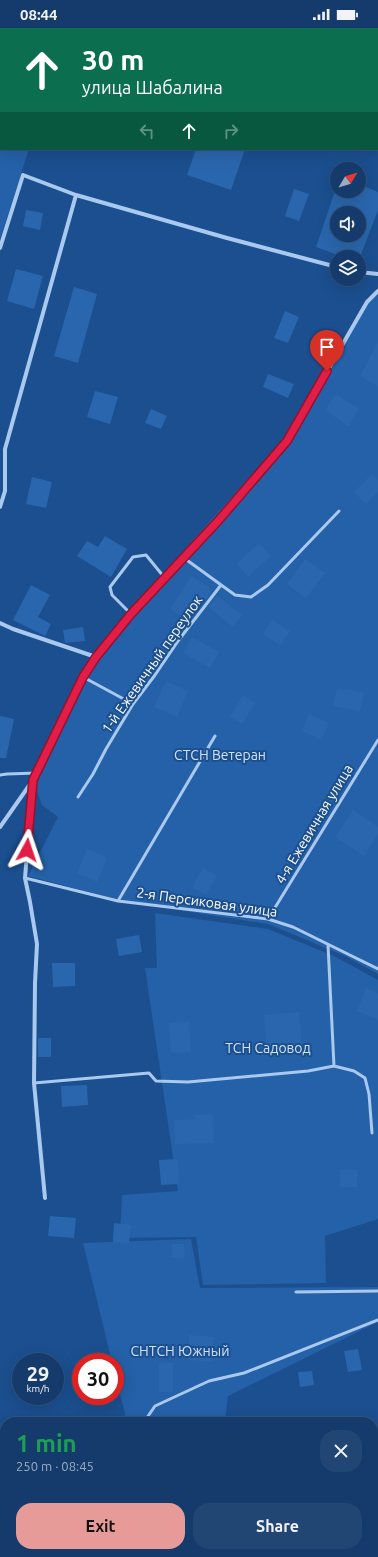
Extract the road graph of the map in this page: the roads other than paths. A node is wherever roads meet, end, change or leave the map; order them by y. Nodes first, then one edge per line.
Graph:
1 (76, 195) junction
2 (0, 248) edge
3 (330, 265) edge
4 (366, 273) edge
5 (378, 274) edge
6 (378, 291) edge
7 (0, 507) edge
8 (339, 511) dead end
9 (184, 558) junction
10 (164, 577) junction
11 (221, 585) junction
12 (131, 614) junction
13 (0, 622) edge
14 (96, 657) junction
15 (83, 677) junction
16 (133, 704) junction
17 (215, 736) dead end
18 (378, 740) edge
19 (37, 773) junction
20 (0, 775) edge
21 (33, 780) junction
22 (78, 797) dead end
23 (0, 827) edge
24 (25, 878) junction
25 (118, 901) junction
26 (268, 919) junction
27 (328, 945) junction
28 (378, 969) edge
29 (334, 1066) junction
30 (34, 1083) junction
31 (372, 1133) dead end
32 (44, 1198) dead end
33 (378, 1291) edge
34 (296, 1292) dead end
35 (378, 1320) edge
36 (147, 1417) edge

1 - 2 street
1 - 3 street
1 - 7 street
4 - 5 street
6 - 9 street
8 - 11 lane
9 - 10 street
9 - 11 lane
10 - 12 street
10 - 12 lane
11 - 16 lane, 1-й Ежевичный переулок
12 - 14 street
13 - 14 street
14 - 15 street
15 - 16 lane
15 - 19 street
16 - 22 lane, 1-й Ежевичный переулок
17 - 25 lane
18 - 26 lane, 4-я Ежевичная улица
19 - 20 lane
19 - 21 street
21 - 23 street
21 - 24 street
24 - 25 lane, 2-я Персиковая улица
24 - 30 street
25 - 26 lane, 2-я Персиковая улица
26 - 27 lane, 2-я Персиковая улица
27 - 28 lane, 2-я Персиковая улица
27 - 29 lane
29 - 30 lane
29 - 31 lane
30 - 32 street
33 - 34 lane
35 - 36 lane

